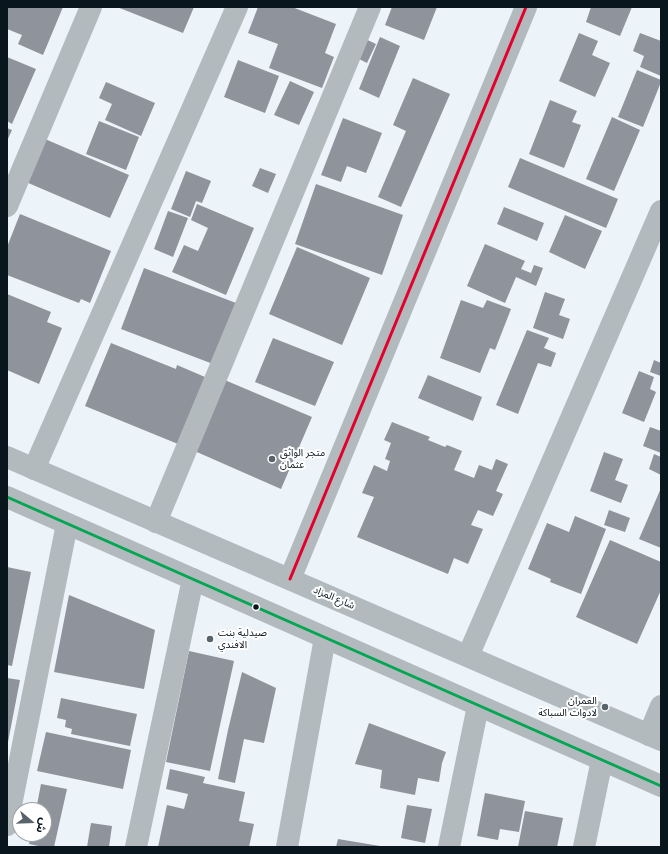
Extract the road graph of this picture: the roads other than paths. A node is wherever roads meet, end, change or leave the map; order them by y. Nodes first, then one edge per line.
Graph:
1 (91, 7) edge
2 (237, 7) edge
3 (370, 7) edge
4 (526, 7) edge
5 (7, 206) edge
6 (661, 211) edge
7 (7, 458) edge
8 (34, 469) junction
9 (7, 497) edge
10 (156, 522) junction
11 (67, 524) junction
12 (193, 579) junction
13 (290, 580) junction
14 (325, 638) junction
15 (468, 656) junction
16 (478, 706) junction
17 (661, 706) edge
18 (655, 737) edge
19 (602, 760) junction
20 (661, 786) edge
21 (7, 825) edge
22 (136, 847) edge
23 (287, 847) edge
24 (449, 847) edge
25 (584, 847) edge

1 - 5 street
2 - 8 street
3 - 10 street
4 - 13 street
6 - 15 street
7 - 8 street, شارع المزاد
8 - 10 street, شارع المزاد
9 - 11 street
10 - 13 street, شارع المزاد
11 - 12 street
11 - 21 street
12 - 14 street
12 - 22 street
13 - 15 street, شارع المزاد
14 - 16 street
14 - 23 street
15 - 18 street, شارع المزاد
16 - 19 street
16 - 24 street
17 - 18 street
19 - 20 street
19 - 25 street

